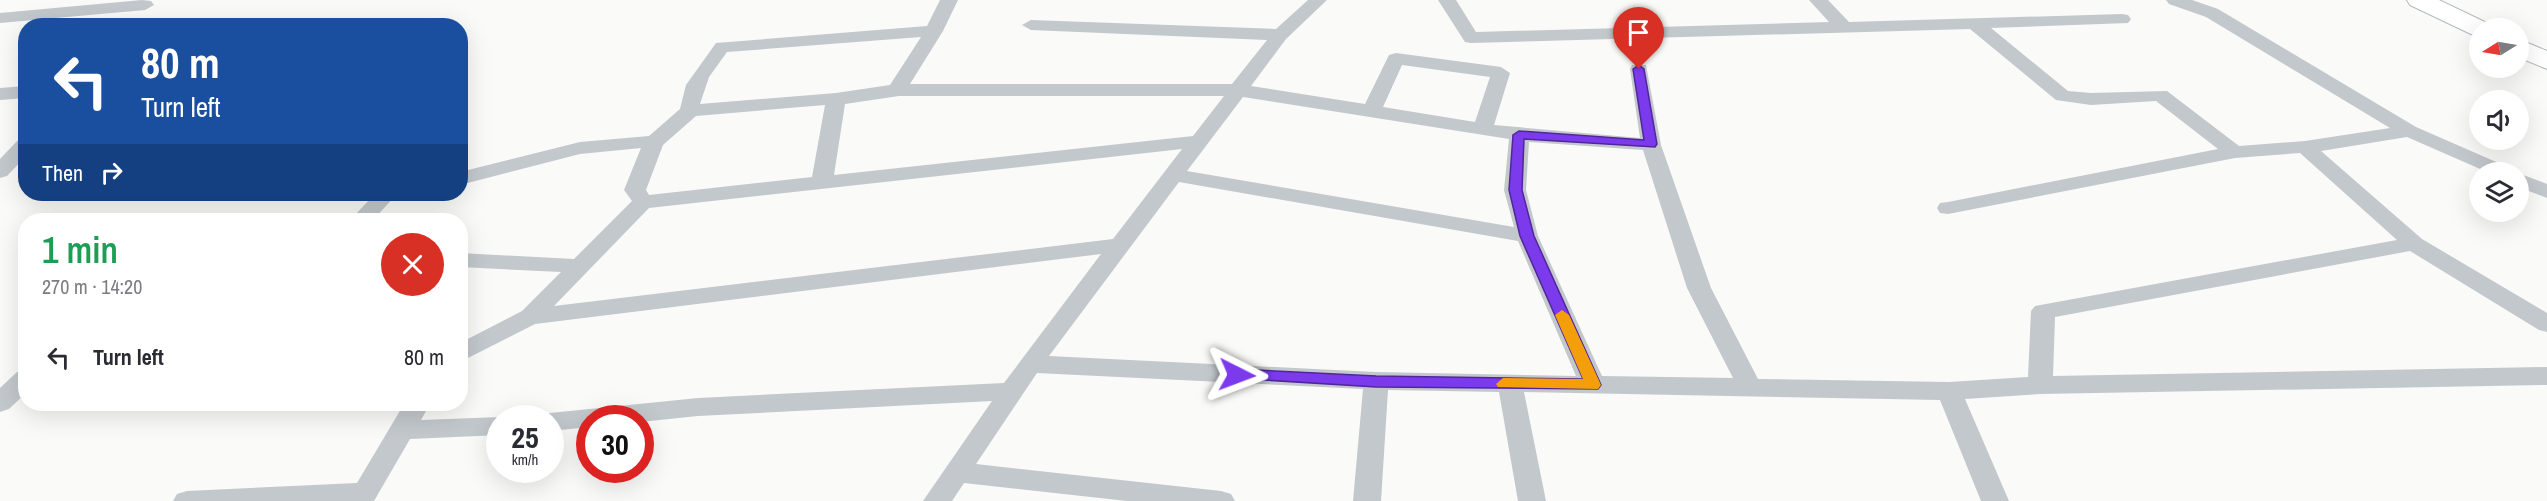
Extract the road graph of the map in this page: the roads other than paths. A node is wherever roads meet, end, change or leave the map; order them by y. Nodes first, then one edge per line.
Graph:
1 (950, 0) edge
2 (1318, 0) edge
3 (1447, 0) edge
4 (1818, 0) edge
5 (2175, 0) edge
6 (2419, 0) edge
7 (147, 2) edge
8 (0, 18) edge
9 (132, 18) edge
10 (2122, 19) dead end
11 (1974, 23) junction
12 (2469, 24) edge
13 (1030, 25) dead end
14 (1844, 27) junction
15 (934, 31) junction
16 (1280, 35) junction
17 (1471, 38) junction
18 (2529, 52) edge
19 (2547, 61) edge
20 (1460, 68) junction
21 (1639, 69) dead end
22 (899, 90) junction
23 (1238, 90) junction
24 (18, 93) edge
25 (0, 94) edge
26 (836, 99) junction
27 (690, 111) junction
28 (1372, 111) junction
29 (1483, 129) junction
30 (2409, 131) junction
31 (1519, 135) junction
32 (1199, 141) junction
33 (654, 142) junction
34 (1651, 144) junction
35 (2305, 147) junction
36 (18, 152) edge
37 (2235, 152) junction
38 (2480, 162) edge
39 (0, 172) edge
40 (1173, 175) junction
41 (468, 177) edge
42 (822, 183) junction
43 (2529, 184) edge
44 (2547, 192) edge
45 (382, 201) edge
46 (643, 202) junction
47 (1947, 208) dead end
48 (369, 213) edge
49 (1527, 236) junction
50 (2414, 244) junction
51 (1120, 245) junction
52 (468, 260) edge
53 (580, 266) junction
54 (530, 317) junction
55 (2545, 319) edge
56 (468, 350) edge
57 (1030, 364) junction
58 (2547, 376) edge
59 (1376, 381) junction
60 (1510, 384) junction
61 (1593, 385) junction
62 (2040, 385) junction
63 (18, 386) edge
64 (1750, 388) junction
65 (1011, 391) junction
66 (1949, 391) junction
67 (0, 403) edge
68 (413, 411) edge
69 (564, 421) edge
70 (486, 427) edge
71 (402, 430) junction
72 (957, 472) junction
73 (362, 497) edge
74 (187, 501) edge
75 (937, 501) edge
76 (1221, 501) edge
77 (1367, 501) edge
78 (1532, 501) edge
79 (1995, 501) edge

1 - 15 street
2 - 16 street
3 - 17 street
4 - 14 street
5 - 30 street
6 - 12 street
7 - 8 street
7 - 9 street
10 - 11 street
11 - 14 street
11 - 37 street
13 - 16 street
14 - 17 street
15 - 22 street
15 - 27 street
16 - 23 street
17 - 20 street
18 - 19 street
20 - 28 street
20 - 29 street
21 - 34 street
22 - 23 street
22 - 26 street
23 - 28 street
23 - 32 street
24 - 25 street
26 - 27 street
26 - 42 street
27 - 33 street
28 - 29 street
29 - 31 street
30 - 35 street
30 - 38 street
31 - 34 street
31 - 49 street
32 - 40 street
32 - 42 street
33 - 41 street
33 - 46 street
34 - 64 street
35 - 37 street
35 - 50 street
36 - 39 street
37 - 47 street
40 - 49 street
40 - 51 street
42 - 46 street
43 - 44 street
45 - 48 street
46 - 53 street
49 - 61 street
50 - 55 street
50 - 62 street
51 - 54 street
51 - 57 street
52 - 53 street
53 - 54 street
54 - 56 street
57 - 59 street
57 - 65 street
58 - 62 street
59 - 60 street
59 - 77 street
60 - 61 street
60 - 78 street
61 - 64 street
62 - 66 street
63 - 67 street
64 - 66 street
65 - 69 street
65 - 72 street
66 - 79 street
68 - 71 street
70 - 71 street
71 - 73 street
72 - 75 street
72 - 76 street
73 - 74 street

